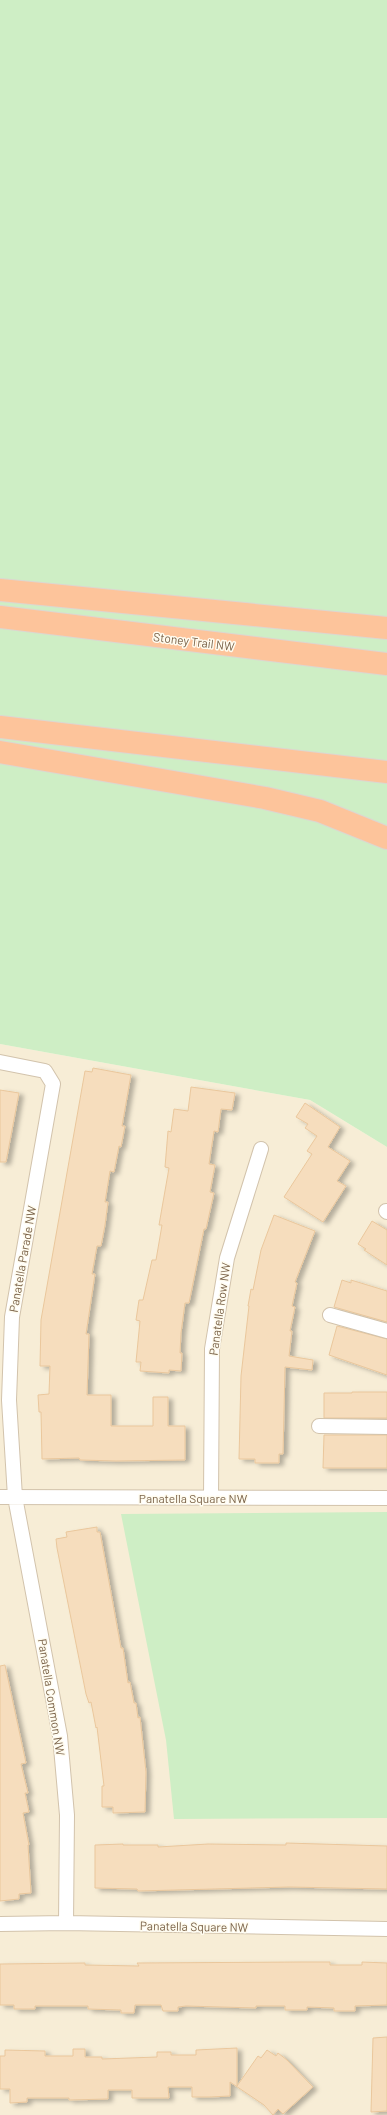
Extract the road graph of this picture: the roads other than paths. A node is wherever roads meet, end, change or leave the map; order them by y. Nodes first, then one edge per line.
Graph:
1 (0, 590) edge
2 (0, 617) edge
3 (387, 628) edge
4 (387, 664) edge
5 (0, 728) edge
6 (0, 752) edge
7 (387, 772) edge
8 (387, 838) edge
9 (0, 1062) edge
10 (261, 1149) dead end
11 (330, 1315) dead end
12 (387, 1331) edge
13 (319, 1426) dead end
14 (387, 1427) edge
15 (0, 1497) edge
16 (15, 1497) junction
17 (211, 1498) junction
18 (387, 1498) edge
19 (66, 1923) junction
20 (0, 1924) edge
21 (387, 1929) edge

1 - 3 highway
2 - 4 highway, Stoney Trail NW
5 - 7 highway
6 - 8 highway
9 - 16 street, Panatella Parade NW
10 - 17 street, Panatella Row NW
11 - 12 street
13 - 14 street
15 - 16 street, Panatella Square NW
16 - 17 street, Panatella Square NW
16 - 19 street, Panatella Common NW
17 - 18 street, Panatella Square NW
19 - 20 street, Panatella Square NW
19 - 21 street, Panatella Square NW

